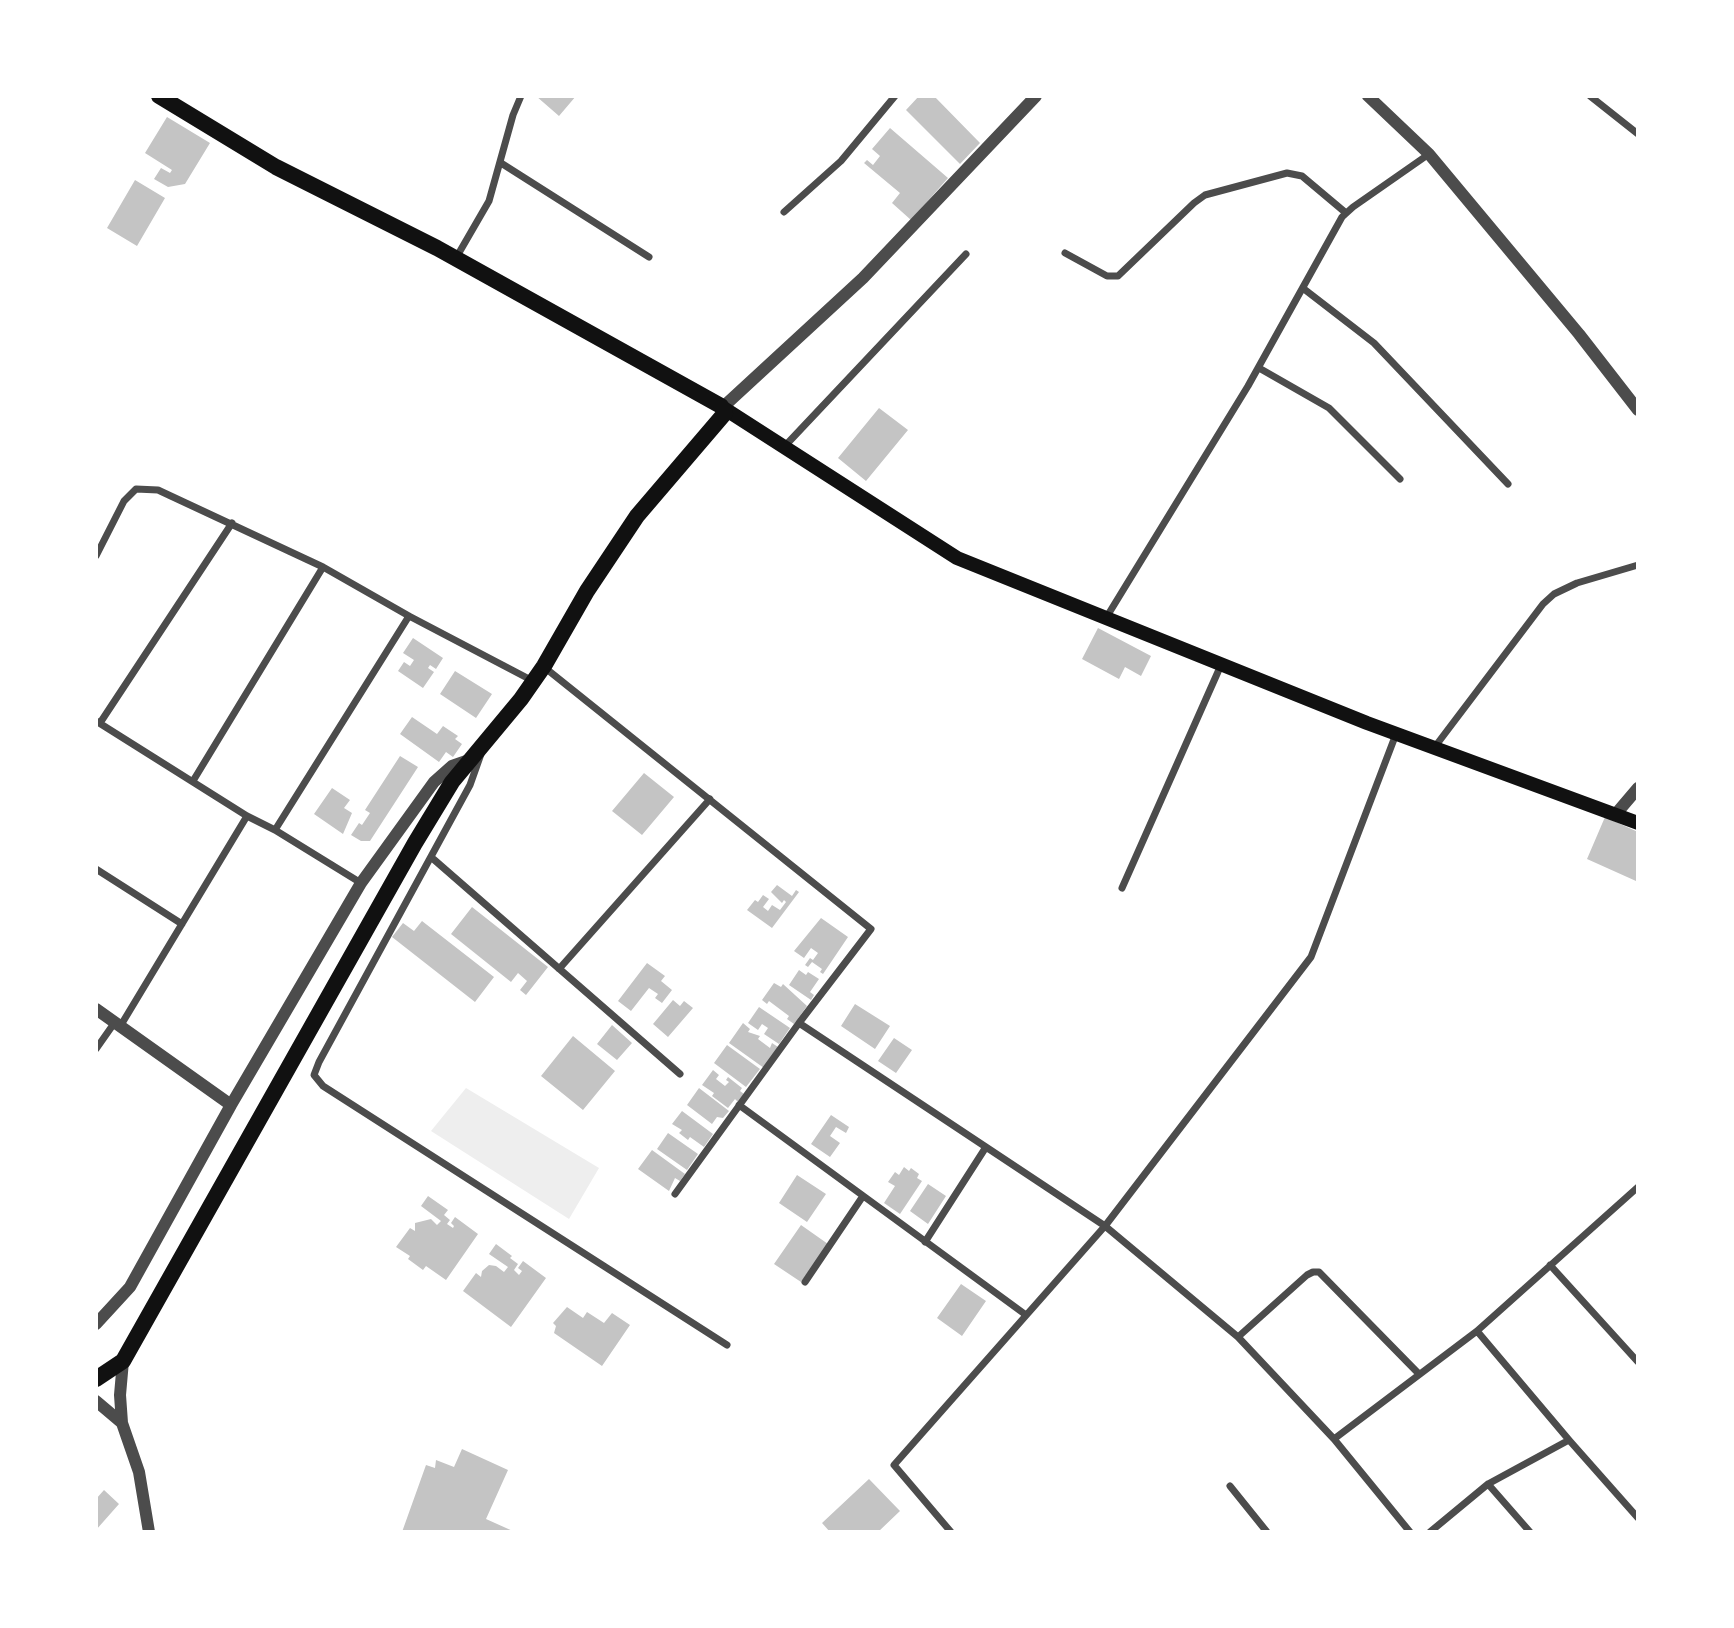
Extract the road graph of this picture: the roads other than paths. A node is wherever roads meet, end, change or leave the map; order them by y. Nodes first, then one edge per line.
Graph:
1 (159, 96) edge
2 (521, 96) edge
3 (895, 96) edge
4 (1036, 96) edge
5 (1368, 96) edge
6 (1590, 96) edge
7 (1638, 134) edge
8 (1429, 154) junction
9 (501, 163) junction
10 (784, 212) dead end
11 (1346, 214) junction
12 (1065, 253) dead end
13 (966, 254) dead end
14 (649, 257) dead end
15 (456, 259) junction
16 (1304, 289) junction
17 (1259, 368) junction
18 (724, 408) junction
19 (1638, 411) edge
20 (784, 447) junction
21 (1400, 479) dead end
22 (1508, 484) dead end
23 (232, 523) junction
24 (96, 556) edge
25 (1638, 565) edge
26 (323, 567) junction
27 (409, 616) junction
28 (1106, 618) junction
29 (1221, 664) junction
30 (544, 667) junction
31 (534, 681) junction
32 (98, 722) edge
33 (1396, 734) junction
34 (485, 743) junction
35 (1434, 748) junction
36 (472, 759) junction
37 (193, 781) junction
38 (1638, 788) edge
39 (709, 799) junction
40 (1615, 815) junction
41 (247, 816) junction
42 (1638, 823) edge
43 (275, 830) junction
44 (431, 857) junction
45 (96, 869) edge
46 (361, 883) junction
47 (1122, 888) dead end
48 (182, 924) junction
49 (559, 969) junction
50 (96, 1009) edge
51 (118, 1023) junction
52 (799, 1023) junction
53 (96, 1049) edge
54 (680, 1074) dead end
55 (232, 1105) junction
56 (739, 1105) junction
57 (986, 1147) junction
58 (1638, 1187) edge
59 (674, 1194) dead end
60 (863, 1196) junction
61 (1105, 1226) junction
62 (925, 1241) junction
63 (1550, 1265) junction
64 (805, 1282) dead end
65 (1026, 1315) junction
66 (96, 1324) edge
67 (1478, 1331) junction
68 (1238, 1337) junction
69 (727, 1345) dead end
70 (123, 1361) junction
71 (1638, 1362) edge
72 (1419, 1374) junction
73 (96, 1379) edge
74 (96, 1401) edge
75 (122, 1423) junction
76 (1334, 1439) junction
77 (1569, 1440) junction
78 (1488, 1483) junction
79 (1230, 1486) dead end
80 (1638, 1518) edge
81 (149, 1532) edge
82 (951, 1532) edge
83 (1267, 1532) edge
84 (1410, 1532) edge
85 (1430, 1532) edge
86 (1530, 1532) edge

1 - 15 main road
2 - 9 street
3 - 10 street
4 - 18 street
5 - 8 street
6 - 7 street
8 - 11 street
8 - 19 street
9 - 14 street
9 - 15 street
11 - 12 street
11 - 16 street
13 - 20 street
15 - 18 main road
16 - 17 street
16 - 22 street
17 - 21 street
17 - 28 street
18 - 20 main road
18 - 30 main road
20 - 28 main road
23 - 24 street
23 - 26 street
23 - 32 street
25 - 35 street
26 - 27 street
26 - 37 street
27 - 31 street
27 - 43 street
28 - 29 main road
29 - 33 main road
29 - 47 street
30 - 31 main road
30 - 39 street
31 - 34 main road
32 - 37 street
33 - 35 main road
33 - 61 street
34 - 36 main road
34 - 44 street
35 - 40 main road
36 - 46 street
36 - 70 main road
37 - 41 street
38 - 40 street
39 - 49 street
39 - 52 street
40 - 42 main road
41 - 43 street
41 - 48 street
43 - 46 street
44 - 49 street
44 - 69 street
45 - 48 street
46 - 55 street
48 - 51 street
49 - 54 street
50 - 51 street
51 - 53 street
51 - 55 street
52 - 56 street
52 - 57 street
55 - 66 street
56 - 59 street
56 - 60 street
57 - 61 street
57 - 62 street
58 - 63 street
60 - 62 street
60 - 64 street
61 - 65 street
61 - 68 street
62 - 65 street
63 - 67 street
63 - 71 street
65 - 82 street
67 - 72 street
67 - 77 street
68 - 72 street
68 - 76 street
70 - 73 main road
70 - 75 street
72 - 76 street
74 - 75 street
75 - 81 street
76 - 84 street
77 - 78 street
77 - 80 street
78 - 85 street
78 - 86 street
79 - 83 street

